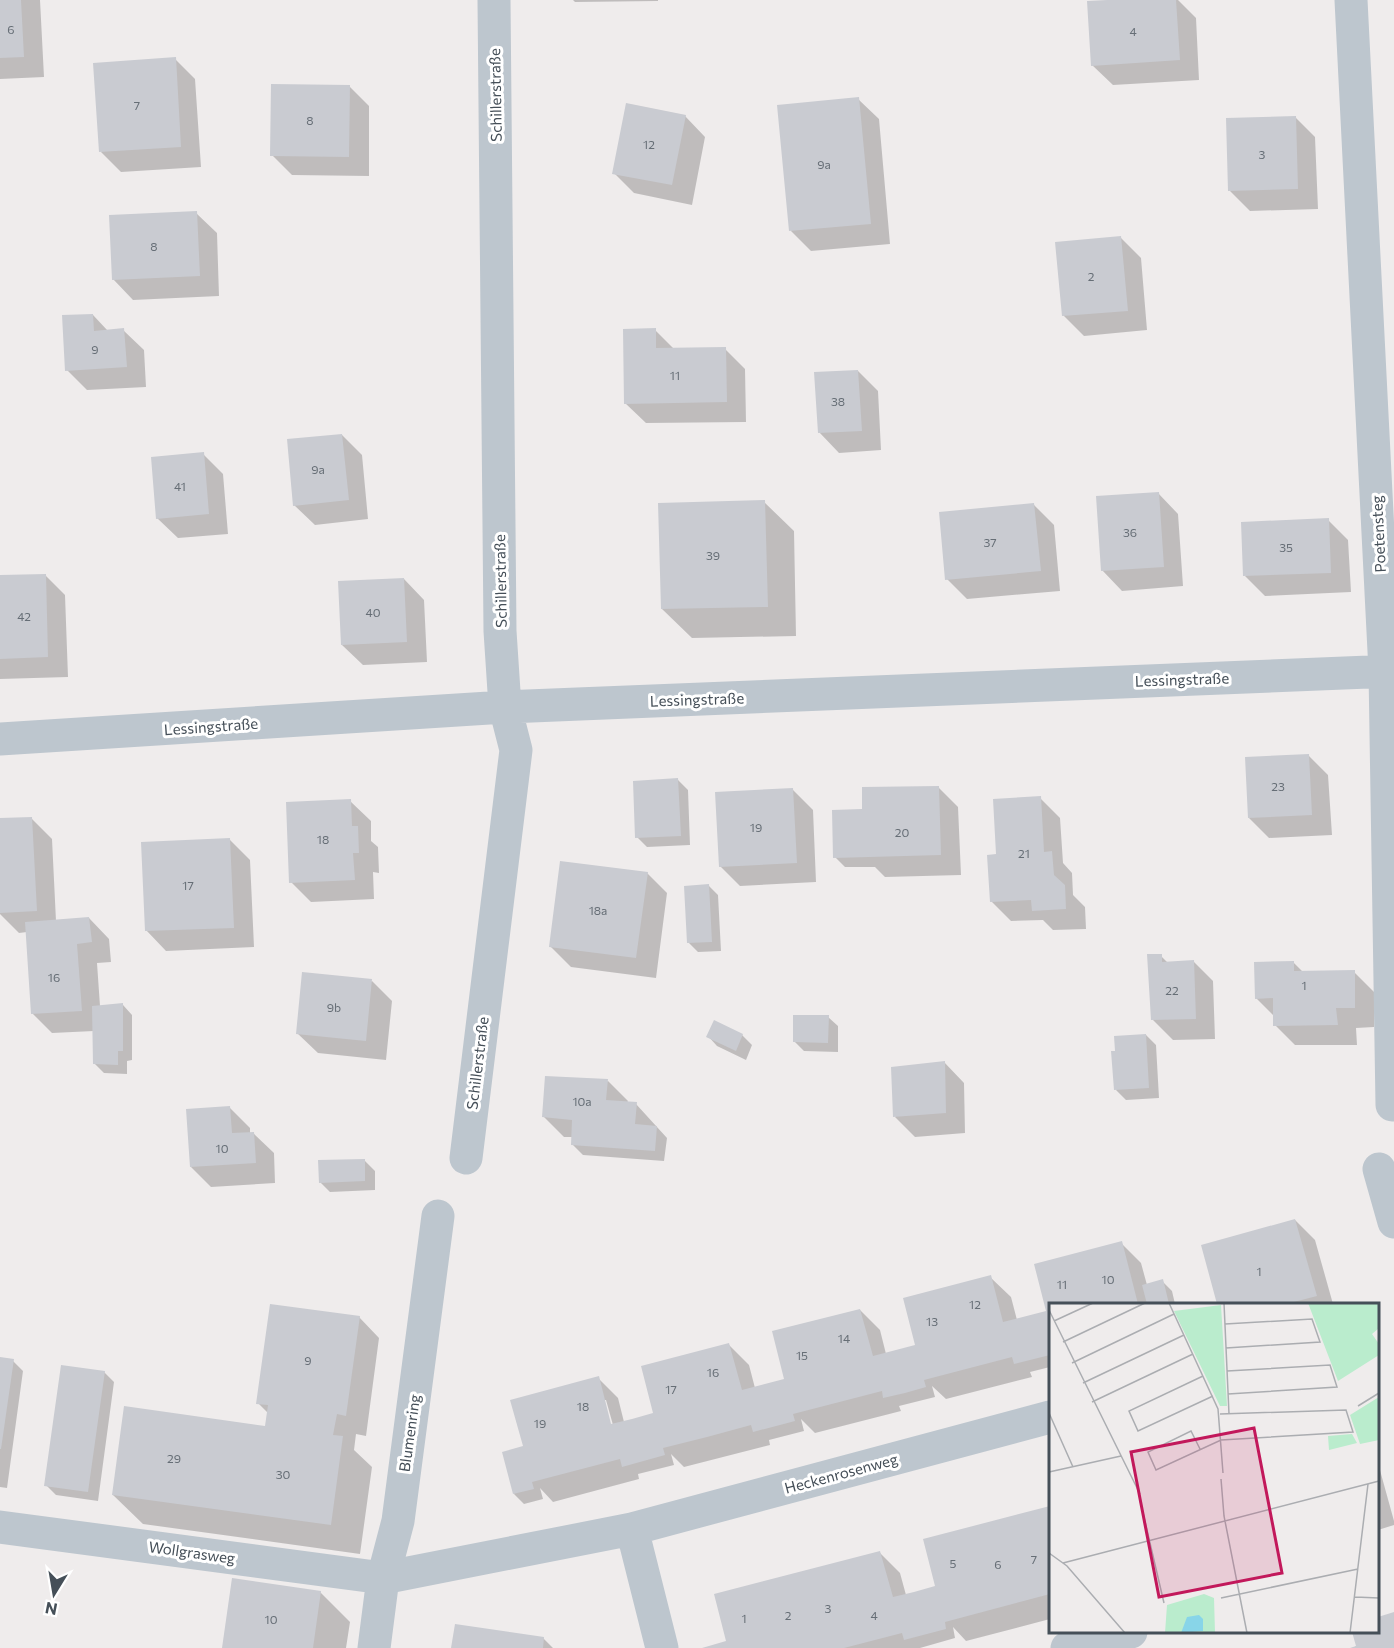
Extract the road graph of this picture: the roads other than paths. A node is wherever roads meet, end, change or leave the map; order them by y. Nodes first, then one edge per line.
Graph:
1 (494, 0) edge
2 (1351, 0) edge
3 (1389, 671) edge
4 (506, 707) junction
5 (0, 739) edge
6 (1392, 1106) dead end
7 (466, 1158) dead end
8 (1379, 1169) dead end
9 (438, 1216) dead end
10 (1394, 1222) edge
11 (1049, 1417) edge
12 (0, 1527) edge
13 (632, 1529) junction
14 (383, 1578) junction
15 (1127, 1633) edge
16 (374, 1648) edge
17 (662, 1648) edge
18 (1067, 1648) edge

1 - 4 street, Schillerstraße
2 - 3 street, Poetensteg
3 - 4 street, Lessingstraße
3 - 6 street, Poetensteg
4 - 5 street, Lessingstraße
4 - 7 street, Schillerstraße
8 - 10 street
9 - 14 street, Blumenring
11 - 13 street, Heckenrosenweg
12 - 14 street, Wollgrasweg
13 - 14 street, Heckenrosenweg
13 - 17 street
14 - 16 street, Blumenring
15 - 18 street

